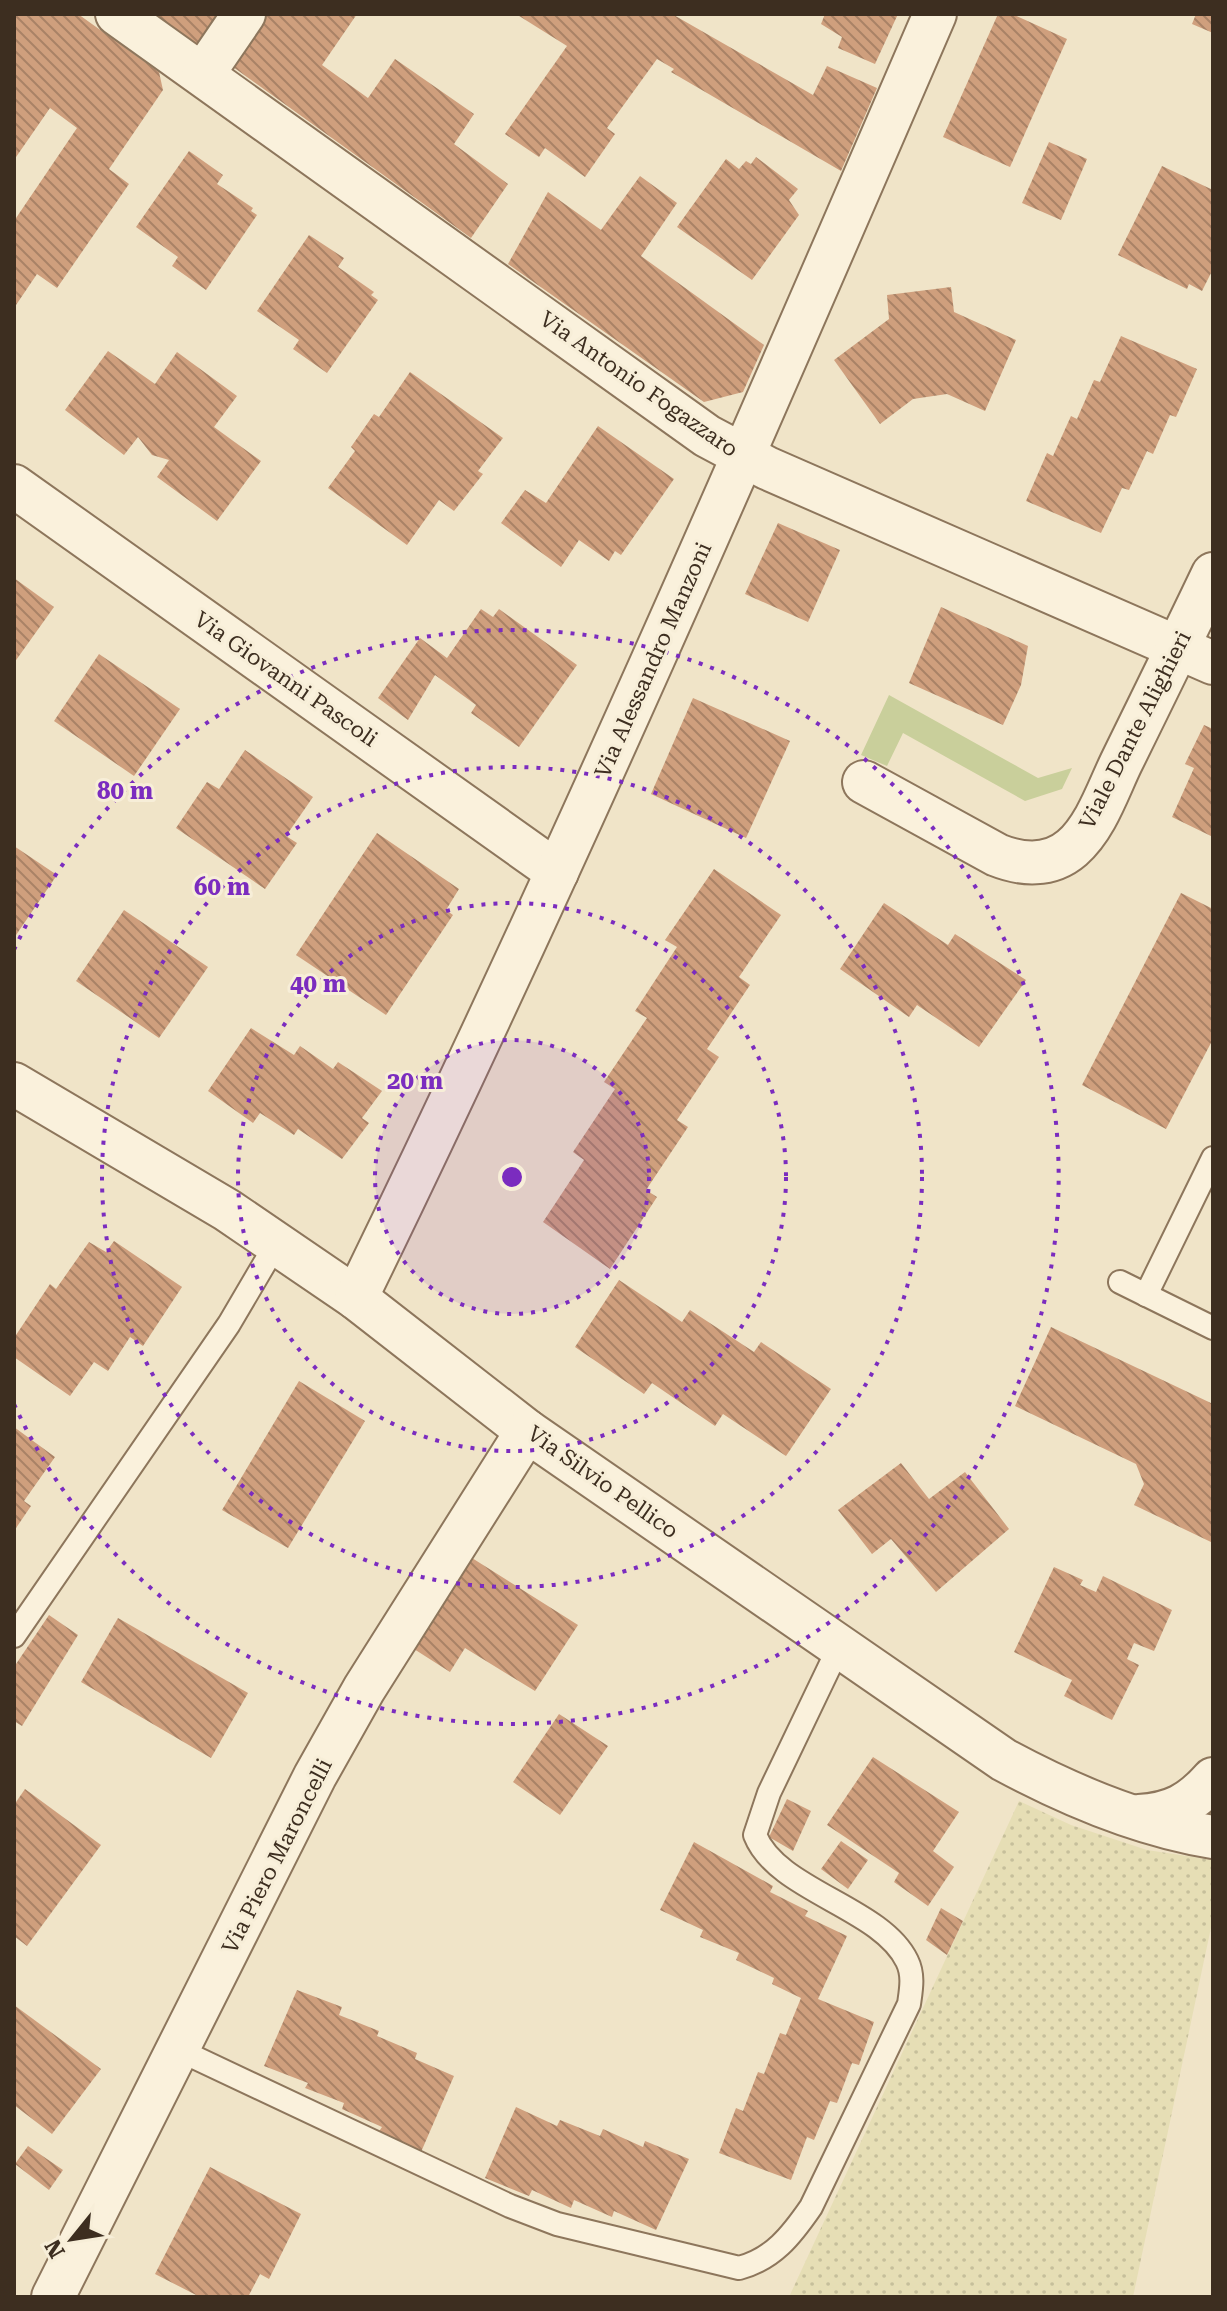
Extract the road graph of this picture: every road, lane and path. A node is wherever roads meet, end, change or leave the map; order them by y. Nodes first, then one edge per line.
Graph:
1 (117, 14) edge
2 (244, 14) edge
3 (935, 14) edge
4 (203, 74) junction
5 (744, 457) junction
6 (14, 486) edge
7 (1213, 574) edge
8 (1195, 656) edge
9 (864, 782) dead end
10 (557, 872) junction
11 (14, 1084) edge
12 (1213, 1158) edge
13 (276, 1244) junction
14 (1120, 1282) dead end
15 (1146, 1295) junction
16 (356, 1298) junction
17 (1213, 1328) edge
18 (527, 1431) junction
19 (14, 1636) edge
20 (839, 1647) junction
21 (1213, 1779) edge
22 (1132, 1816) junction
23 (1213, 1837) edge
24 (179, 2050) junction
25 (53, 2297) edge

1 - 4 street, Via Antonio Fogazzaro
2 - 4 street
3 - 5 street, Via Alessandro Manzoni
4 - 5 street, Via Antonio Fogazzaro
5 - 8 street, Via Antonio Fogazzaro
5 - 10 street, Via Alessandro Manzoni
6 - 10 street, Via Giovanni Pascoli
7 - 8 street, Viale Dante Alighieri
8 - 9 street, Viale Dante Alighieri
10 - 16 street, Via Alessandro Manzoni
11 - 13 street, Via Silvio Pellico
12 - 15 lane
13 - 16 street, Via Silvio Pellico
13 - 19 lane
14 - 15 lane
15 - 17 lane
16 - 18 street, Via Silvio Pellico
18 - 20 street, Via Silvio Pellico
18 - 24 street, Via Piero Maroncelli
20 - 22 street, Via Silvio Pellico
20 - 24 lane
21 - 22 street
22 - 23 street, Via Silvio Pellico
24 - 25 street, Via Piero Maroncelli

